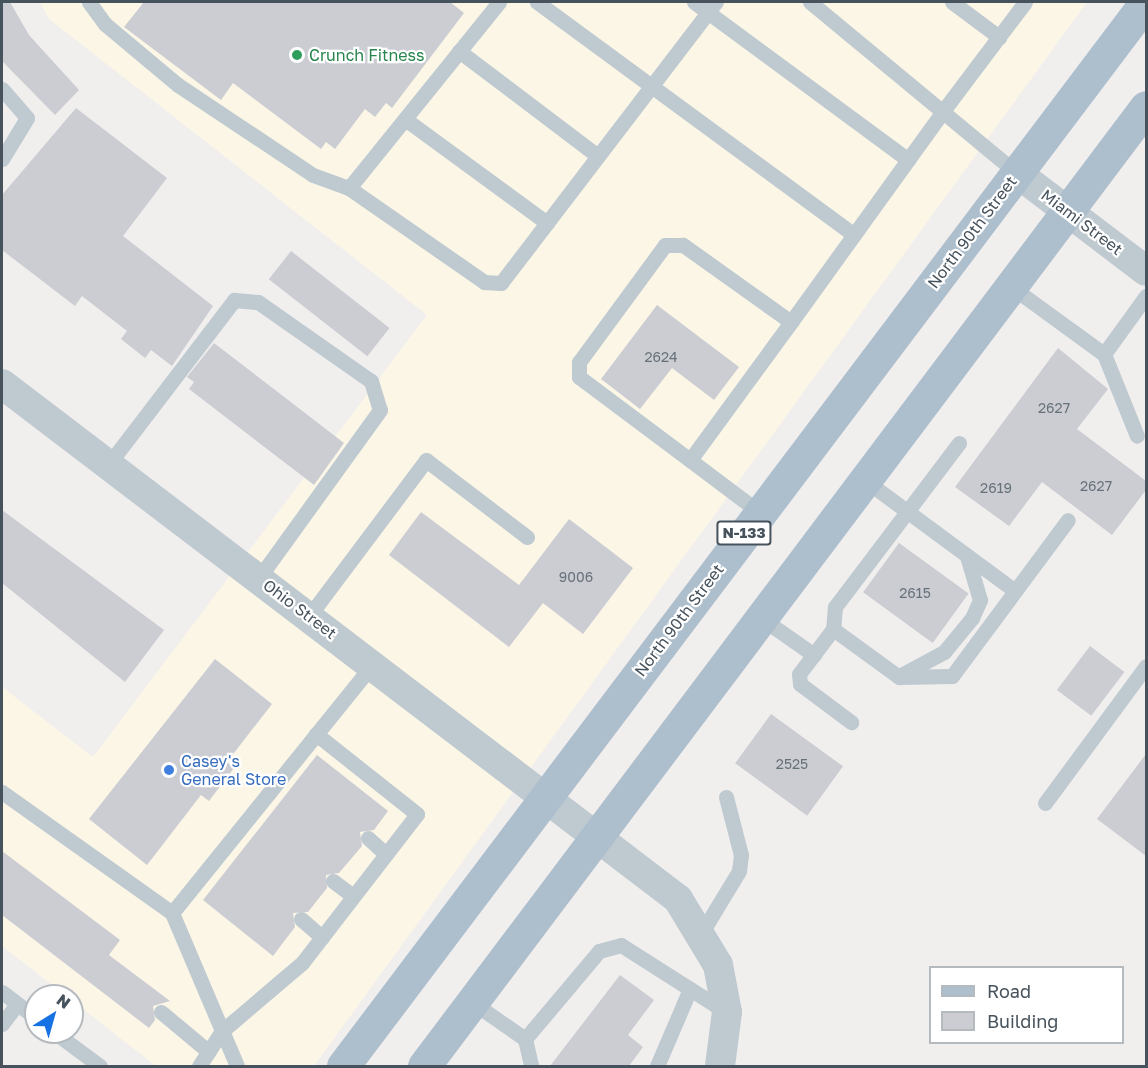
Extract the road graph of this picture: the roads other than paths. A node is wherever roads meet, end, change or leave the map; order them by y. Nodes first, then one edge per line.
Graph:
1 (89, 2) edge
2 (499, 2) edge
3 (537, 2) edge
4 (693, 2) edge
5 (810, 2) edge
6 (952, 2) edge
7 (1025, 2) edge
8 (1146, 2) edge
9 (712, 7) edge
10 (999, 37) junction
11 (459, 51) junction
12 (651, 87) junction
13 (2, 88) edge
14 (1146, 107) edge
15 (943, 111) junction
16 (405, 119) junction
17 (598, 156) junction
18 (2, 159) edge
19 (908, 160) junction
20 (1017, 172) junction
21 (349, 188) junction
22 (1068, 211) junction
23 (547, 223) junction
24 (854, 235) junction
25 (1146, 272) edge
26 (1013, 288) junction
27 (1146, 296) edge
28 (791, 322) junction
29 (1104, 354) junction
30 (2, 384) edge
31 (1137, 436) dead end
32 (959, 443) dead end
33 (690, 460) junction
34 (108, 465) junction
35 (866, 481) junction
36 (906, 511) junction
37 (759, 512) junction
38 (1068, 520) dead end
39 (527, 537) dead end
40 (967, 556) junction
41 (259, 578) junction
42 (1015, 591) junction
43 (309, 616) junction
44 (764, 620) junction
45 (832, 629) junction
46 (814, 655) junction
47 (373, 664) junction
48 (1146, 666) edge
49 (899, 677) junction
50 (851, 722) dead end
51 (316, 734) junction
52 (2, 792) edge
53 (547, 796) junction
54 (726, 797) dead end
55 (1045, 803) dead end
56 (599, 835) junction
57 (368, 838) dead end
58 (387, 854) junction
59 (333, 881) dead end
60 (353, 896) junction
61 (172, 914) junction
62 (301, 919) dead end
63 (702, 932) junction
64 (322, 937) junction
65 (690, 989) junction
66 (2, 992) edge
67 (472, 1002) junction
68 (17, 1004) junction
69 (24, 1009) edge
70 (161, 1012) dead end
71 (727, 1012) junction
72 (2, 1024) edge
73 (222, 1031) junction
74 (525, 1039) junction
75 (69, 1044) edge
76 (209, 1052) junction
77 (97, 1066) edge
78 (200, 1066) edge
79 (237, 1066) edge
80 (343, 1066) edge
81 (424, 1066) edge
82 (531, 1066) edge
83 (657, 1066) edge
84 (720, 1066) edge

1 - 21 lane
2 - 11 lane
3 - 12 lane
4 - 9 lane
5 - 15 lane
6 - 10 lane
7 - 10 lane
8 - 20 main road, North 90th Street / N-133
9 - 12 lane
9 - 19 lane
10 - 15 lane
11 - 16 lane
11 - 17 lane
12 - 17 lane
12 - 24 lane
13 - 18 lane
14 - 22 main road
15 - 19 lane
15 - 20 lane
16 - 21 lane
16 - 23 lane
17 - 23 lane
19 - 24 lane
20 - 22 street, Miami Street
20 - 37 main road, North 90th Street / N-133
21 - 23 lane
22 - 25 street, Miami Street
22 - 26 main road
24 - 28 lane
26 - 29 lane
26 - 35 main road
27 - 29 lane
28 - 33 lane
28 - 33 lane
29 - 31 lane
30 - 34 street, Ohio Street
32 - 36 lane
33 - 37 lane
34 - 41 street, Ohio Street
34 - 41 lane
35 - 36 lane
35 - 44 main road
36 - 40 lane
36 - 45 lane
37 - 53 main road, North 90th Street / N-133
38 - 42 lane
39 - 43 lane
40 - 42 lane
40 - 49 lane
41 - 43 street, Ohio Street
42 - 49 lane
43 - 47 street, Ohio Street
44 - 46 lane
44 - 56 main road
45 - 46 lane
45 - 49 lane
46 - 50 lane
47 - 51 lane
47 - 53 street, Ohio Street
48 - 55 lane
51 - 58 lane
51 - 61 lane
52 - 61 lane
53 - 56 street, Ohio Street
53 - 80 main road, North 90th Street / N-133
54 - 63 lane
56 - 63 street, Ohio Street
56 - 67 main road
57 - 58 lane
58 - 60 lane
59 - 60 lane
60 - 64 lane
61 - 73 lane
62 - 64 lane
63 - 71 street, Ohio Street
64 - 73 lane
65 - 71 lane
65 - 74 lane
65 - 83 lane
66 - 68 lane
67 - 74 lane
67 - 81 main road
68 - 69 lane
68 - 72 lane
70 - 76 lane
71 - 84 street, Ohio Street
73 - 76 lane
73 - 79 lane
74 - 82 lane
75 - 77 lane
76 - 78 lane

